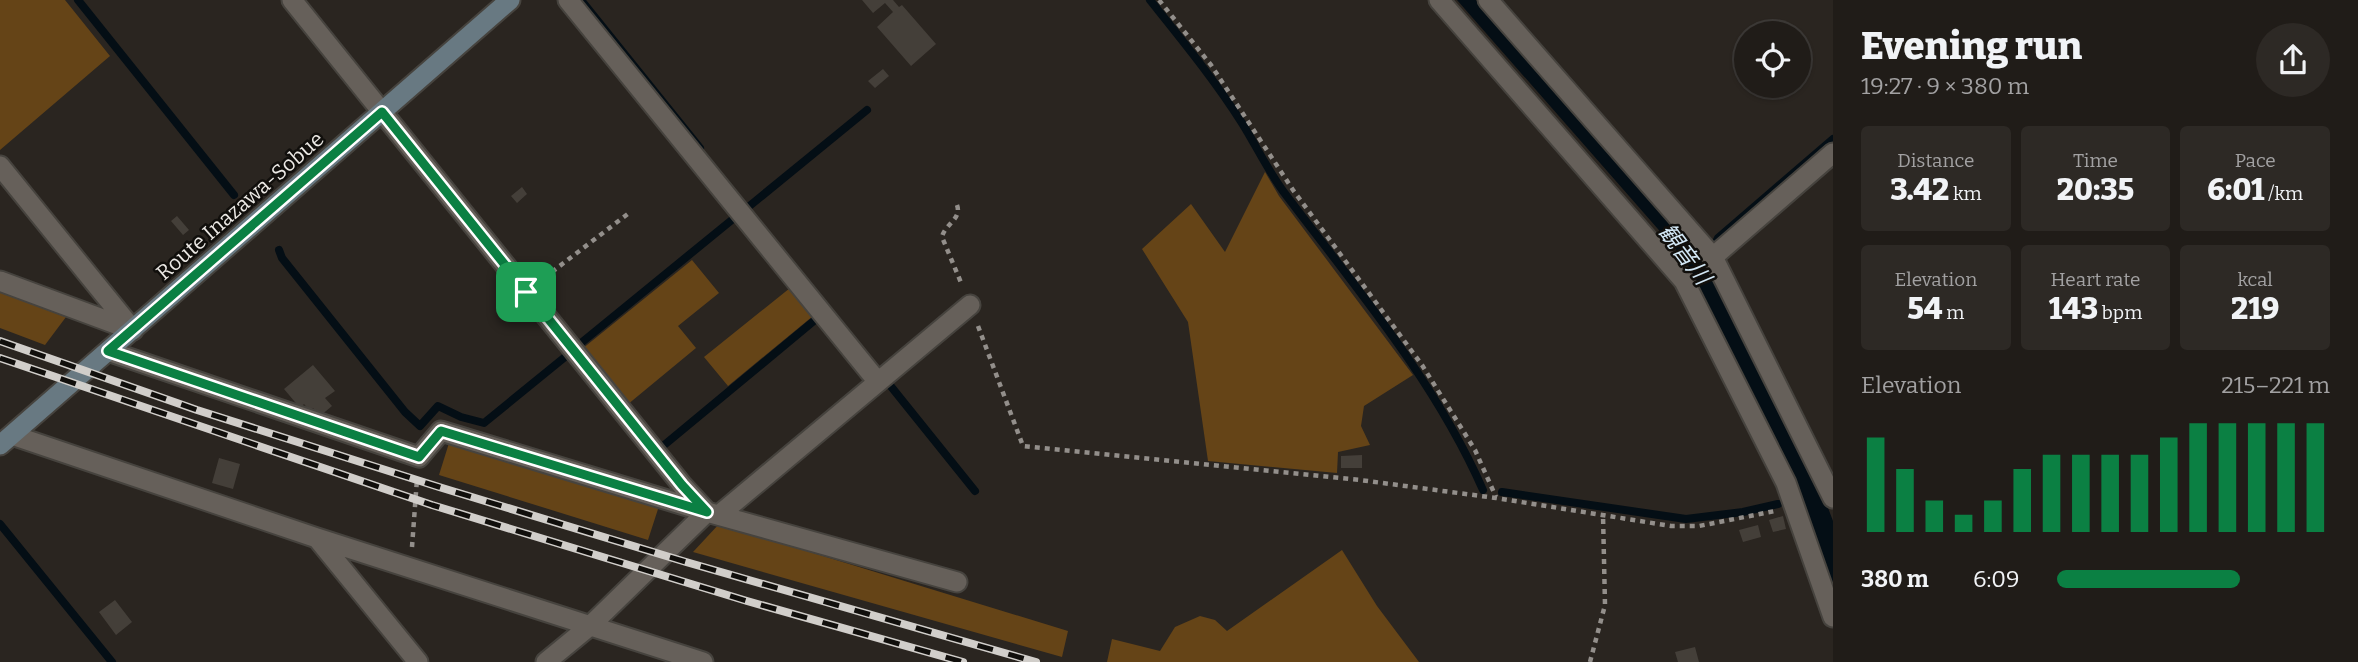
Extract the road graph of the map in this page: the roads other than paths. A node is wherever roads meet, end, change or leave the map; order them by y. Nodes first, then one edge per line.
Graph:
1 (292, 0) edge
2 (510, 0) edge
3 (568, 0) edge
4 (1439, 0) edge
5 (1488, 0) edge
6 (382, 112) junction
7 (1833, 153) edge
8 (0, 166) edge
9 (1713, 257) junction
10 (0, 281) edge
11 (970, 305) road end
12 (133, 330) junction
13 (108, 351) junction
14 (878, 382) junction
15 (6, 440) edge
16 (1833, 498) edge
17 (713, 513) junction
18 (317, 538) junction
19 (957, 582) dead end
20 (1833, 617) edge
21 (591, 625) junction
22 (418, 662) edge
23 (547, 662) edge
24 (703, 662) edge

1 - 6 street
2 - 6 main road, Route Inazawa-Sobue
3 - 14 street
4 - 20 street
5 - 9 street
6 - 12 main road, Route Inazawa-Sobue
6 - 17 street
7 - 9 street
8 - 12 street
9 - 16 street
10 - 12 street
11 - 14 street
12 - 13 main road, Route Inazawa-Sobue
13 - 15 main road, Route Inazawa-Sobue
13 - 17 street
14 - 17 street
15 - 18 street
17 - 19 street
17 - 21 street
18 - 21 street
18 - 22 street
21 - 23 street
21 - 24 street

